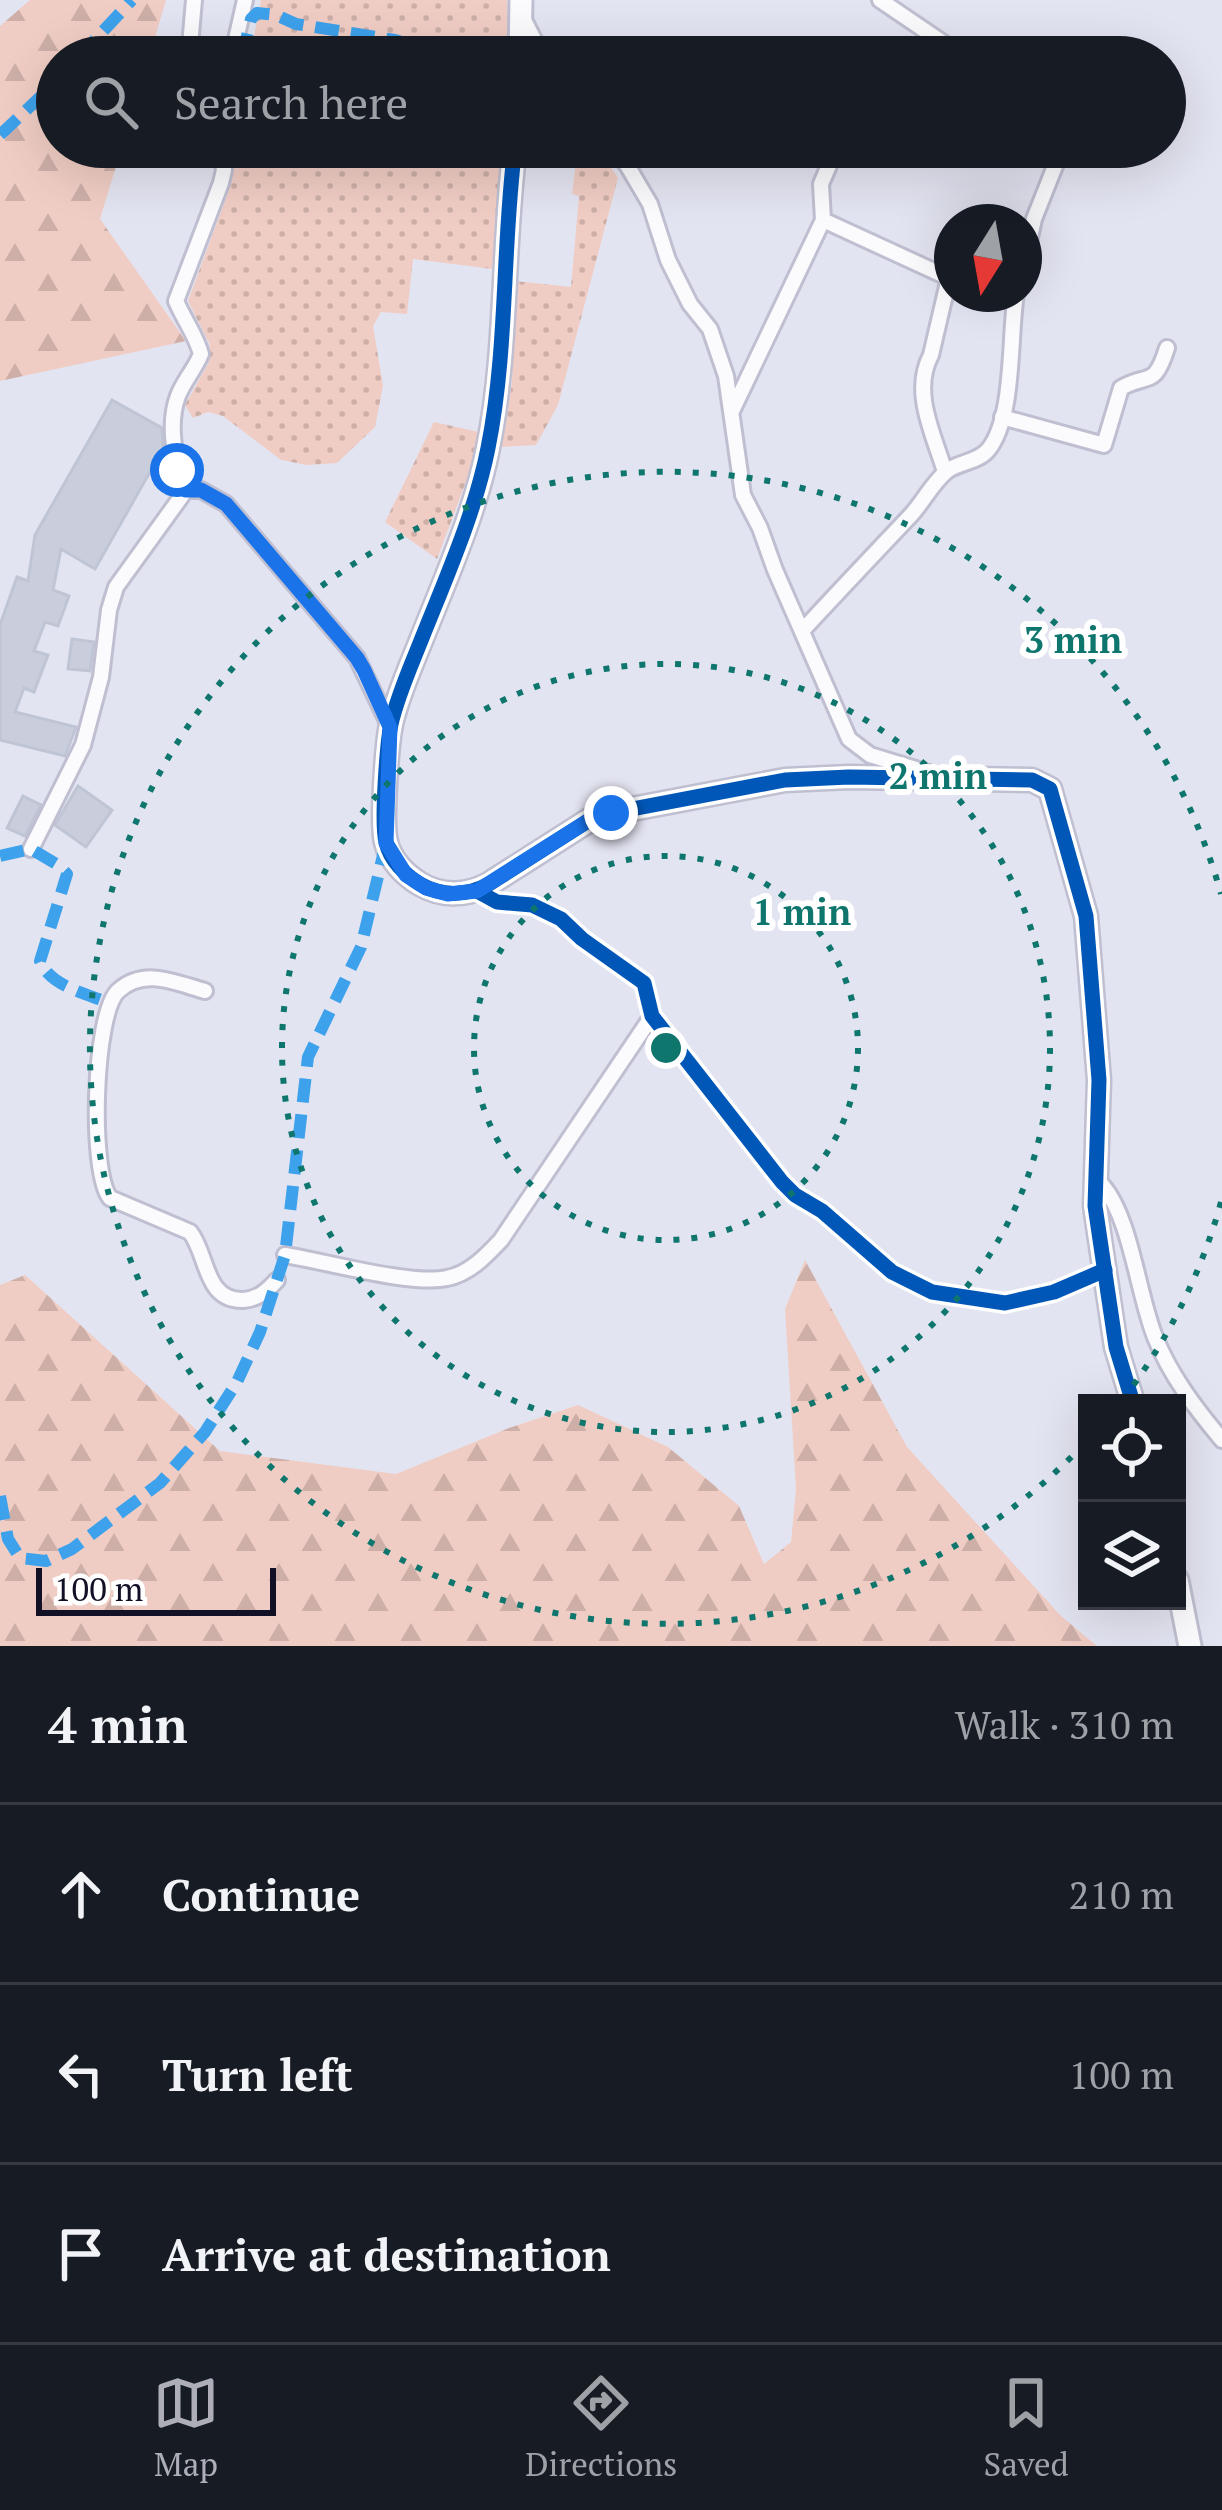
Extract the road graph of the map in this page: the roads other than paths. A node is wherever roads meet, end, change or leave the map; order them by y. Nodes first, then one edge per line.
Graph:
1 (194, 0) edge
2 (245, 0) edge
3 (880, 0) edge
4 (521, 6) edge
5 (191, 36) edge
6 (237, 36) edge
7 (520, 36) edge
8 (534, 36) edge
9 (933, 36) edge
10 (224, 168) edge
11 (512, 168) edge
12 (629, 168) edge
13 (828, 168) edge
14 (1054, 168) edge
15 (1040, 204) edge
16 (823, 220) junction
17 (1013, 312) edge
18 (1167, 348) dead end
19 (733, 409) junction
20 (1002, 417) junction
21 (945, 472) junction
22 (186, 490) junction
23 (802, 631) junction
24 (390, 727) junction
25 (946, 778) junction
26 (31, 849) dead end
27 (477, 891) junction
28 (205, 991) dead end
29 (652, 1016) junction
30 (1096, 1183) junction
31 (285, 1255) dead end
32 (1105, 1270) junction
33 (277, 1280) dead end
34 (1130, 1394) edge
35 (1222, 1440) edge
36 (1183, 1610) edge
37 (1190, 1646) edge

1 - 5 street
2 - 6 street
3 - 9 street
4 - 7 street
4 - 8 street
10 - 22 street
11 - 24 street
12 - 19 street
13 - 16 street
14 - 15 street
16 - 19 street
16 - 21 street
17 - 20 street
18 - 20 street
19 - 23 street
20 - 21 street
21 - 23 street
22 - 24 street
22 - 26 street
23 - 25 street
24 - 27 street
25 - 27 street
25 - 30 street
27 - 29 street
28 - 33 street
29 - 31 street
29 - 32 street
30 - 32 street
30 - 35 street
32 - 34 street
36 - 37 street

